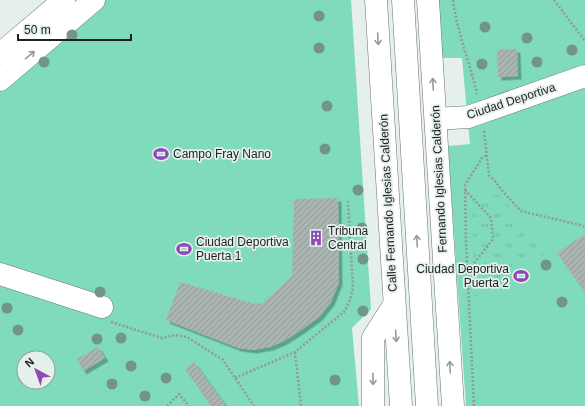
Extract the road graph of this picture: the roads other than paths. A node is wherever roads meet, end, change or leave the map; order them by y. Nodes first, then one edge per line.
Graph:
1 (376, 0) edge
2 (403, 0) edge
3 (428, 0) edge
4 (86, 3) edge
5 (59, 8) edge
6 (0, 54) edge
7 (585, 76) edge
8 (0, 80) edge
9 (436, 119) junction
10 (418, 263) junction
11 (444, 263) junction
12 (0, 274) edge
13 (394, 304) junction
14 (106, 314) road end
15 (374, 406) edge
16 (401, 406) edge
17 (427, 406) edge
18 (453, 406) edge

1 -> 13 street, Calle Fernando Iglesias Calderón
10 -> 2 street
9 -> 3 street, Fernando Iglesias Calderón
4 - 5 street
5 - 6 street
8 -> 5 street
7 - 9 street, Ciudad Deportiva
9 - 11 street, Fernando Iglesias Calderón
10 - 11 street
10 - 17 street
18 -> 11 street, Fernando Iglesias Calderón
12 - 14 street
13 -> 15 street
13 -> 16 street, Calle Fernando Iglesias Calderón

